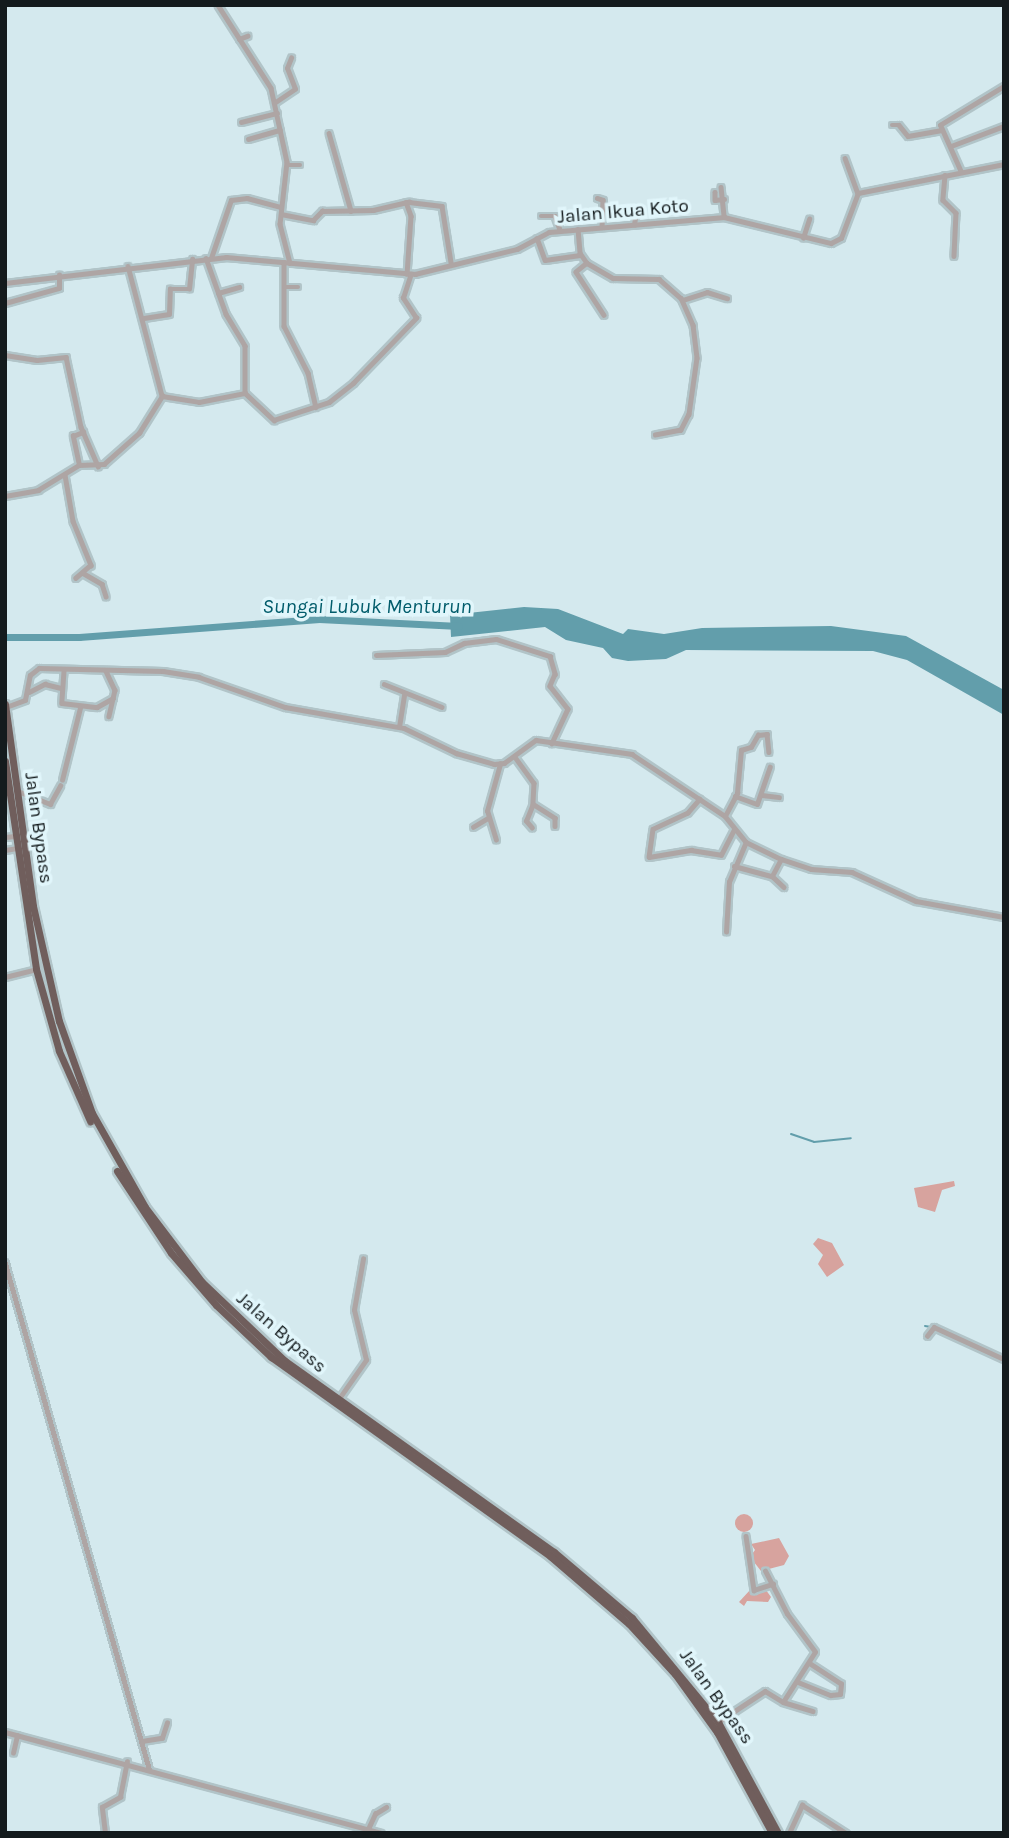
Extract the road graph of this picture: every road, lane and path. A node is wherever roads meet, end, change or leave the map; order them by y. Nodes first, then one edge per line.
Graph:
1 (218, 5) edge
2 (247, 36) dead end
3 (239, 39) junction
4 (291, 58) dead end
5 (1004, 86) edge
6 (274, 103) junction
7 (277, 113) junction
8 (241, 122) dead end
9 (892, 125) dead end
10 (1004, 126) edge
11 (280, 130) junction
12 (941, 130) junction
13 (329, 133) dead end
14 (248, 139) dead end
15 (951, 146) junction
16 (845, 158) dead end
17 (1004, 164) edge
18 (287, 165) junction
19 (299, 165) dead end
20 (961, 172) junction
21 (945, 174) junction
22 (721, 187) dead end
23 (715, 192) dead end
24 (858, 193) junction
25 (597, 198) dead end
26 (724, 200) junction
27 (406, 202) junction
28 (281, 207) junction
29 (351, 211) junction
30 (636, 211) dead end
31 (281, 214) junction
32 (541, 216) dead end
33 (724, 217) junction
34 (809, 219) dead end
35 (634, 225) junction
36 (602, 226) junction
37 (578, 229) junction
38 (560, 230) junction
39 (537, 238) junction
40 (803, 238) junction
41 (580, 255) junction
42 (954, 256) dead end
43 (209, 258) junction
44 (192, 259) junction
45 (451, 262) junction
46 (287, 263) junction
47 (587, 263) junction
48 (128, 266) junction
49 (409, 274) junction
50 (59, 275) junction
51 (5, 283) edge
52 (239, 287) dead end
53 (284, 287) junction
54 (298, 287) dead end
55 (218, 293) junction
56 (727, 298) dead end
57 (683, 300) junction
58 (5, 303) edge
59 (604, 315) dead end
60 (144, 318) junction
61 (5, 355) edge
62 (245, 393) junction
63 (162, 396) junction
64 (316, 407) junction
65 (83, 432) junction
66 (655, 435) dead end
67 (79, 465) junction
68 (98, 466) junction
69 (65, 475) junction
70 (5, 496) edge
71 (83, 573) junction
72 (76, 578) dead end
73 (106, 596) dead end
74 (376, 655) dead end
75 (64, 671) junction
76 (106, 671) junction
77 (384, 684) dead end
78 (61, 688) junction
79 (28, 692) junction
80 (404, 694) junction
81 (113, 698) junction
82 (6, 705) edge
83 (442, 707) dead end
84 (80, 708) junction
85 (109, 716) dead end
86 (399, 727) junction
87 (552, 744) junction
88 (769, 752) dead end
89 (515, 757) junction
90 (5, 761) edge
91 (500, 764) junction
92 (770, 767) dead end
93 (18, 791) junction
94 (734, 796) junction
95 (762, 796) junction
96 (779, 797) dead end
97 (700, 799) junction
98 (533, 804) junction
99 (725, 816) junction
100 (488, 818) junction
101 (555, 826) dead end
102 (473, 827) dead end
103 (532, 828) dead end
104 (734, 829) junction
105 (15, 836) junction
106 (5, 837) edge
107 (496, 840) dead end
108 (746, 842) junction
109 (18, 848) junction
110 (5, 850) edge
111 (780, 859) junction
112 (734, 866) junction
113 (772, 876) junction
114 (785, 887) dead end
115 (29, 907) junction
116 (1004, 917) edge
117 (726, 932) dead end
118 (36, 969) junction
119 (5, 976) edge
120 (363, 1259) dead end
121 (5, 1262) edge
122 (927, 1336) dead end
123 (1004, 1359) edge
124 (338, 1401) junction
125 (378, 1433) junction
126 (746, 1536) dead end
127 (765, 1571) dead end
128 (773, 1584) junction
129 (809, 1663) junction
130 (798, 1682) junction
131 (783, 1702) junction
132 (813, 1711) dead end
133 (718, 1722) junction
134 (167, 1723) dead end
135 (5, 1732) edge
136 (17, 1735) junction
137 (142, 1741) junction
138 (13, 1753) dead end
139 (127, 1762) junction
140 (149, 1768) junction
141 (386, 1807) dead end
142 (369, 1829) junction
143 (776, 1832) edge
144 (105, 1833) edge
145 (381, 1833) edge
146 (789, 1833) edge
147 (846, 1833) edge

1 - 3 street
2 - 3 street
3 - 6 street
4 - 6 street
5 - 12 street
6 - 7 street
7 - 8 street
7 - 11 street
9 - 12 street
10 - 15 street
11 - 14 street
11 - 18 street
12 - 15 street
13 - 29 street
15 - 20 street
16 - 24 street
17 - 20 street
18 - 19 street
18 - 28 street
20 - 21 street
21 - 24 street
21 - 42 street
22 - 26 street
23 - 26 street
24 - 40 street, Jalan Ikua Koto
25 - 36 street
26 - 33 street
27 - 29 street
27 - 45 street
27 - 49 street
28 - 31 street
28 - 43 street
29 - 31 street
30 - 35 street
31 - 46 street
32 - 38 street
33 - 35 street, Jalan Ikua Koto
33 - 40 street, Jalan Ikua Koto
34 - 40 street
35 - 36 street, Jalan Ikua Koto
36 - 37 street, Jalan Ikua Koto
37 - 38 street, Jalan Ikua Koto
37 - 41 street
38 - 39 street, Jalan Ikua Koto
39 - 41 street
39 - 45 street, Jalan Ikua Koto
41 - 47 street
43 - 44 street, Jalan Ikua Koto
43 - 46 street, Jalan Ikua Koto
43 - 55 street
44 - 48 street, Jalan Ikua Koto
44 - 60 street
45 - 49 street, Jalan Ikua Koto
46 - 49 street, Jalan Ikua Koto
46 - 53 street
47 - 57 street
47 - 59 street
48 - 50 street, Jalan Ikua Koto
48 - 60 street
49 - 64 street
50 - 51 street, Jalan Ikua Koto
50 - 58 street
52 - 55 street
53 - 54 street
53 - 64 street
55 - 62 street
56 - 57 street
57 - 66 street
60 - 63 street
61 - 65 street
62 - 63 street
62 - 64 street
63 - 68 street
65 - 67 street
65 - 68 street
67 - 68 street
67 - 69 street
69 - 70 street
69 - 71 street
71 - 72 street
71 - 73 street
74 - 87 street
75 - 76 street
75 - 78 street
75 - 79 street
76 - 81 street
76 - 86 street
77 - 80 street
78 - 79 street
78 - 84 street
79 - 82 street
80 - 83 street
80 - 86 street
81 - 84 street
81 - 85 street
82 - 93 highway, Jalan Bypass
84 - 93 street
86 - 91 street
87 - 89 street
87 - 97 street
88 - 94 street
89 - 91 street
89 - 98 street
90 - 105 highway, Jalan Bypass
91 - 100 street
92 - 95 street
93 - 115 highway, Jalan Bypass
94 - 95 street
94 - 99 street
95 - 96 street
97 - 99 street
97 - 104 street
98 - 101 street
98 - 103 street
99 - 104 street
100 - 102 street
100 - 107 street
104 - 108 street
105 - 106 street
105 - 109 highway, Jalan Bypass
108 - 111 street
108 - 112 street
109 - 110 street
109 - 115 highway, Jalan Bypass
111 - 113 street
111 - 116 street
112 - 113 street
112 - 117 street
113 - 114 street
115 - 118 highway, Jalan Bypass
115 - 124 highway, Jalan Bypass
118 - 119 street
118 - 125 highway, Jalan Bypass
120 - 124 street
121 - 137 street
122 - 123 street
124 - 125 highway, Jalan Bypass
125 - 133 highway, Jalan Bypass
125 - 143 highway, Jalan Bypass
126 - 128 street
127 - 128 street
128 - 129 street
129 - 130 street
129 - 130 street
130 - 131 street
131 - 132 street
131 - 133 street
133 - 143 highway, Jalan Bypass
134 - 137 street
135 - 136 street
136 - 138 street
136 - 139 street
137 - 140 street
139 - 140 street
139 - 144 street
140 - 142 street
141 - 142 street
142 - 145 street
146 - 147 street

